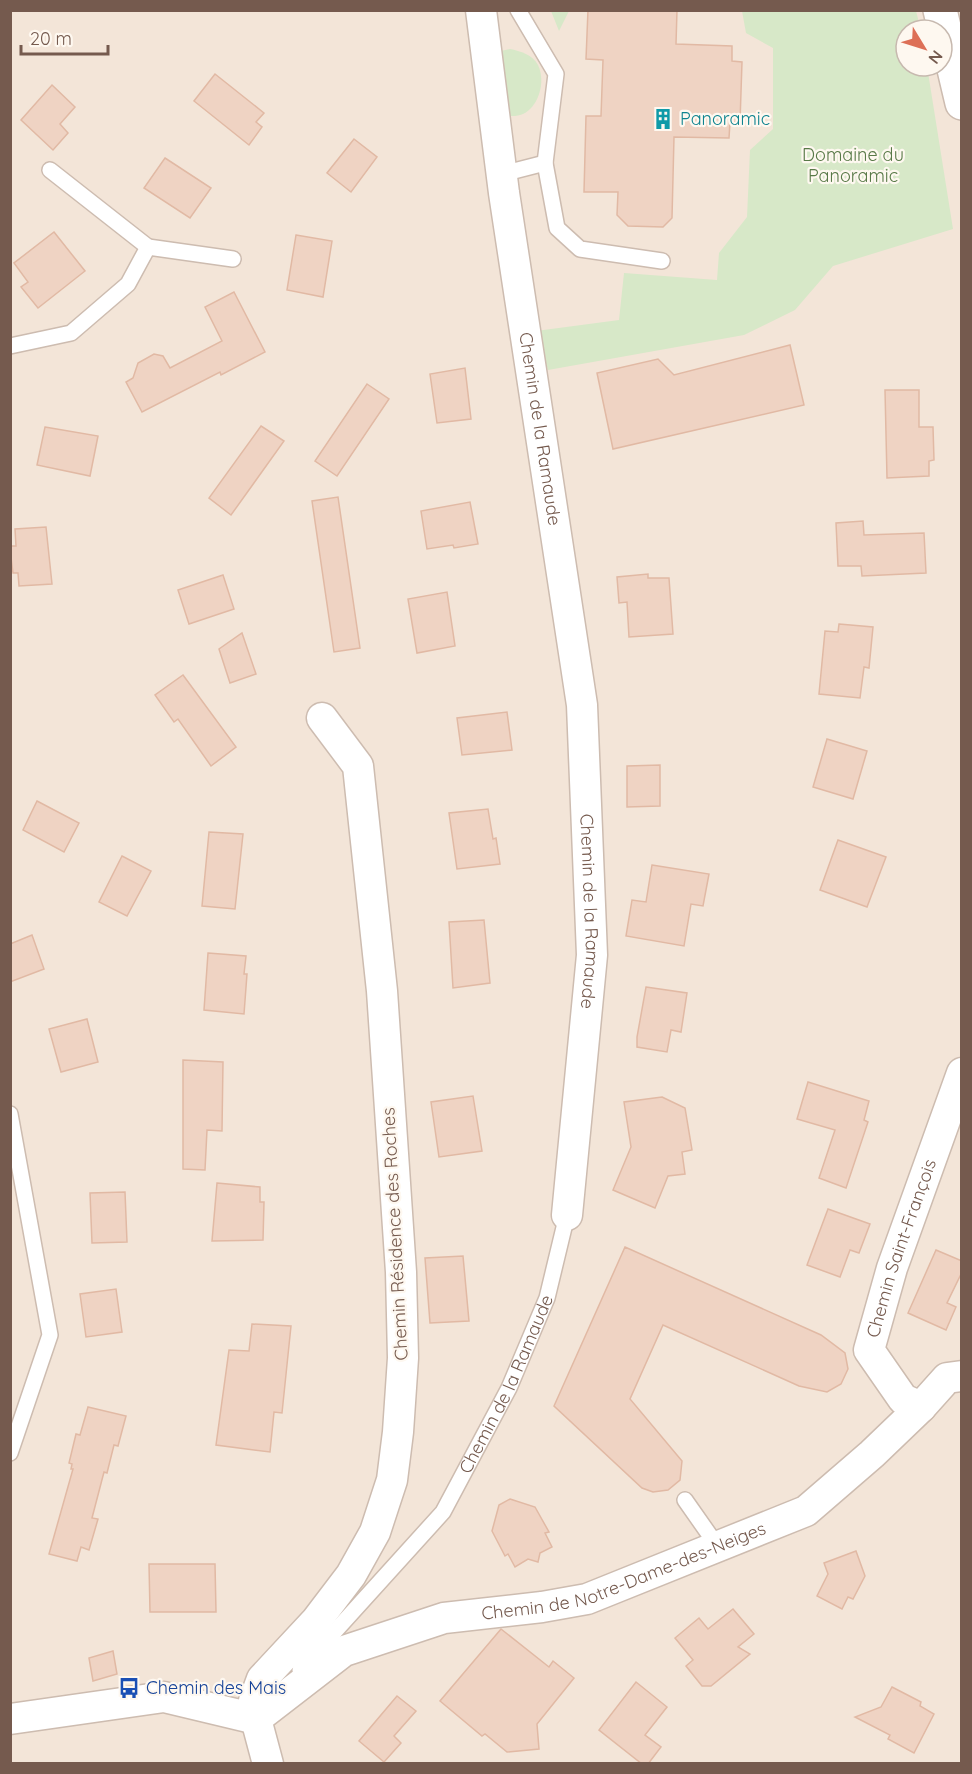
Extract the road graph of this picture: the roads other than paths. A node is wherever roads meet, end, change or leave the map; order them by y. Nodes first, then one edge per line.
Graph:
1 (481, 10) edge
2 (518, 10) edge
3 (940, 10) edge
4 (962, 103) edge
5 (545, 163) junction
6 (50, 170) dead end
7 (502, 174) junction
8 (148, 247) junction
9 (233, 259) dead end
10 (662, 261) dead end
11 (10, 346) edge
12 (322, 718) dead end
13 (962, 1073) edge
14 (10, 1114) edge
15 (567, 1215) joint
16 (962, 1376) edge
17 (921, 1407) junction
18 (10, 1453) edge
19 (685, 1500) dead end
20 (718, 1547) junction
21 (10, 1719) edge
22 (256, 1719) junction
23 (268, 1764) edge

1 - 7 street, Chemin de la Ramaude
2 - 5 lane
3 - 4 street
5 - 7 lane
5 - 10 lane
6 - 8 lane
7 - 15 street, Chemin de la Ramaude
8 - 9 lane
8 - 11 lane
12 - 22 street, Chemin Résidence des Roches
13 - 17 street, Chemin Saint-François
14 - 18 lane
15 - 22 lane, Chemin de la Ramaude
16 - 17 street, Chemin de Notre-Dame-des-Neiges
17 - 20 street, Chemin de Notre-Dame-des-Neiges
19 - 20 lane
20 - 22 street, Chemin de Notre-Dame-des-Neiges
21 - 22 street
22 - 23 street

